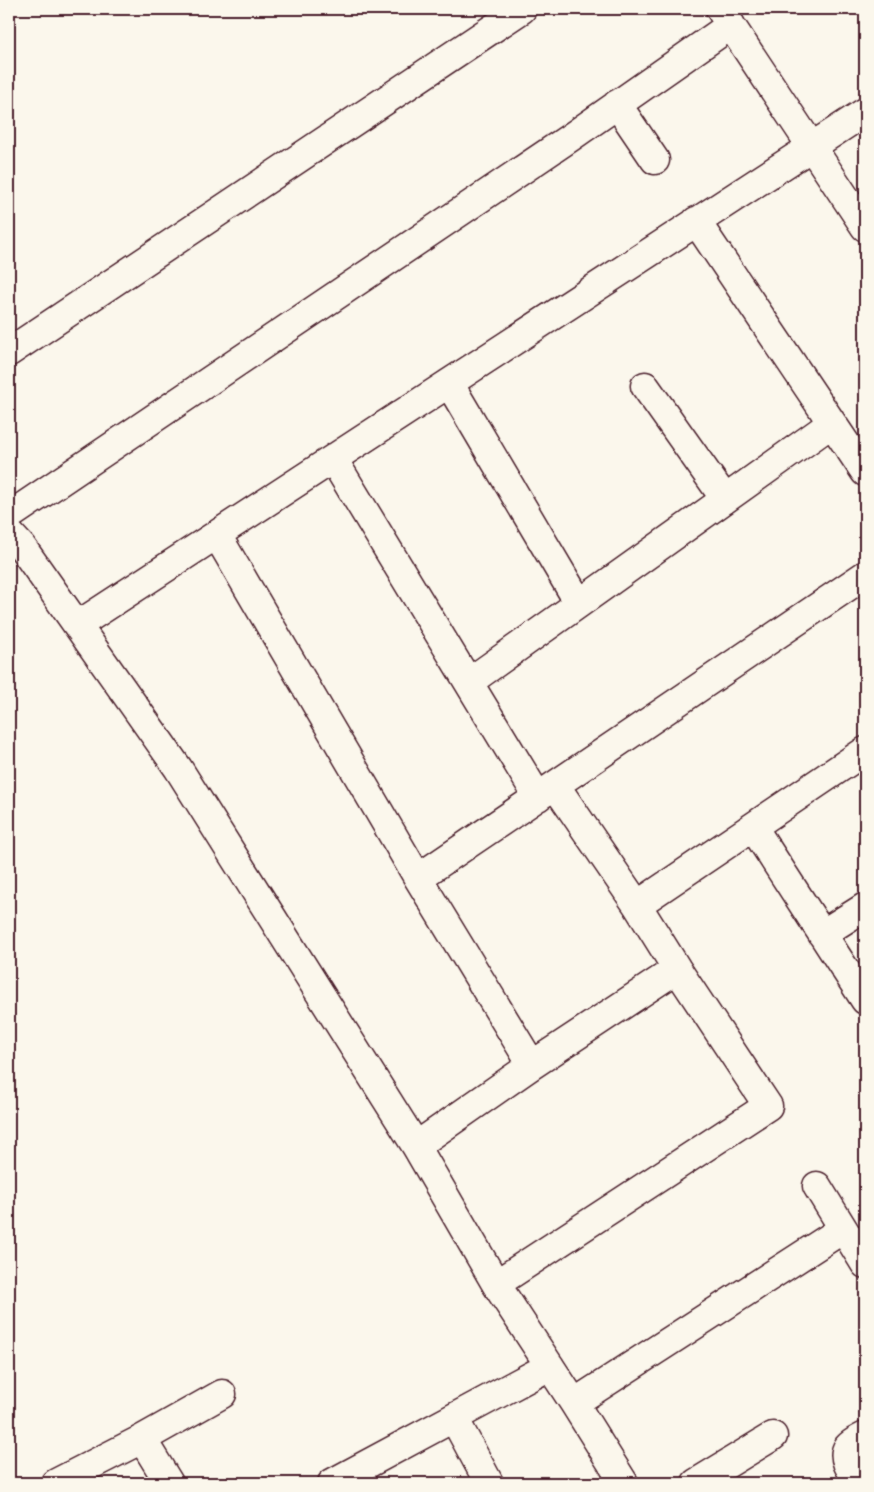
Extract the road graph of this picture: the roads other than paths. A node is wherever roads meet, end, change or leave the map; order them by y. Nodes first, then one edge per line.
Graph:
1 (522, 9) edge
2 (725, 17) edge
3 (617, 104) junction
4 (865, 112) edge
5 (812, 147) junction
6 (655, 160) dead end
7 (696, 220) junction
8 (865, 227) edge
9 (9, 352) edge
10 (449, 383) junction
11 (646, 386) dead end
12 (832, 422) junction
13 (332, 459) junction
14 (865, 472) edge
15 (725, 500) junction
16 (9, 516) edge
17 (9, 533) edge
18 (217, 535) junction
19 (865, 575) edge
20 (579, 603) junction
21 (78, 625) junction
22 (468, 682) junction
23 (865, 751) edge
24 (546, 791) junction
25 (753, 827) junction
26 (418, 878) junction
27 (637, 905) junction
28 (865, 906) edge
29 (822, 934) junction
30 (677, 969) junction
31 (865, 1000) edge
32 (532, 1065) junction
33 (416, 1146) junction
34 (818, 1186) dead end
35 (843, 1229) junction
36 (865, 1264) edge
37 (496, 1284) junction
38 (550, 1366) junction
39 (222, 1394) dead end
40 (574, 1402) junction
41 (454, 1418) junction
42 (773, 1436) dead end
43 (865, 1436) edge
44 (142, 1439) junction
45 (56, 1483) edge
46 (169, 1483) edge
47 (332, 1483) edge
48 (489, 1483) edge
49 (624, 1483) edge
50 (696, 1483) edge
51 (860, 1483) edge

1 - 9 street
2 - 3 street
2 - 5 street
3 - 6 street
3 - 16 street
4 - 5 street
5 - 7 street
5 - 8 street
7 - 10 street
7 - 12 street
10 - 13 street
10 - 20 street
11 - 15 street
12 - 14 street
12 - 15 street
13 - 18 street
13 - 22 street
15 - 20 street
17 - 21 street
18 - 21 street
18 - 26 street
19 - 24 street
20 - 22 street
21 - 33 street
22 - 24 street
23 - 25 street
24 - 26 street
24 - 27 street
25 - 27 street
25 - 29 street
26 - 32 street
27 - 30 street
28 - 29 street
29 - 31 street
30 - 32 street
30 - 37 street
32 - 33 street
33 - 37 street
34 - 35 street
35 - 36 street
35 - 40 street
37 - 38 street
38 - 40 street
38 - 41 street
39 - 44 street
40 - 49 street
41 - 47 street
41 - 48 street
42 - 50 street
43 - 51 street
44 - 45 street
44 - 46 street

